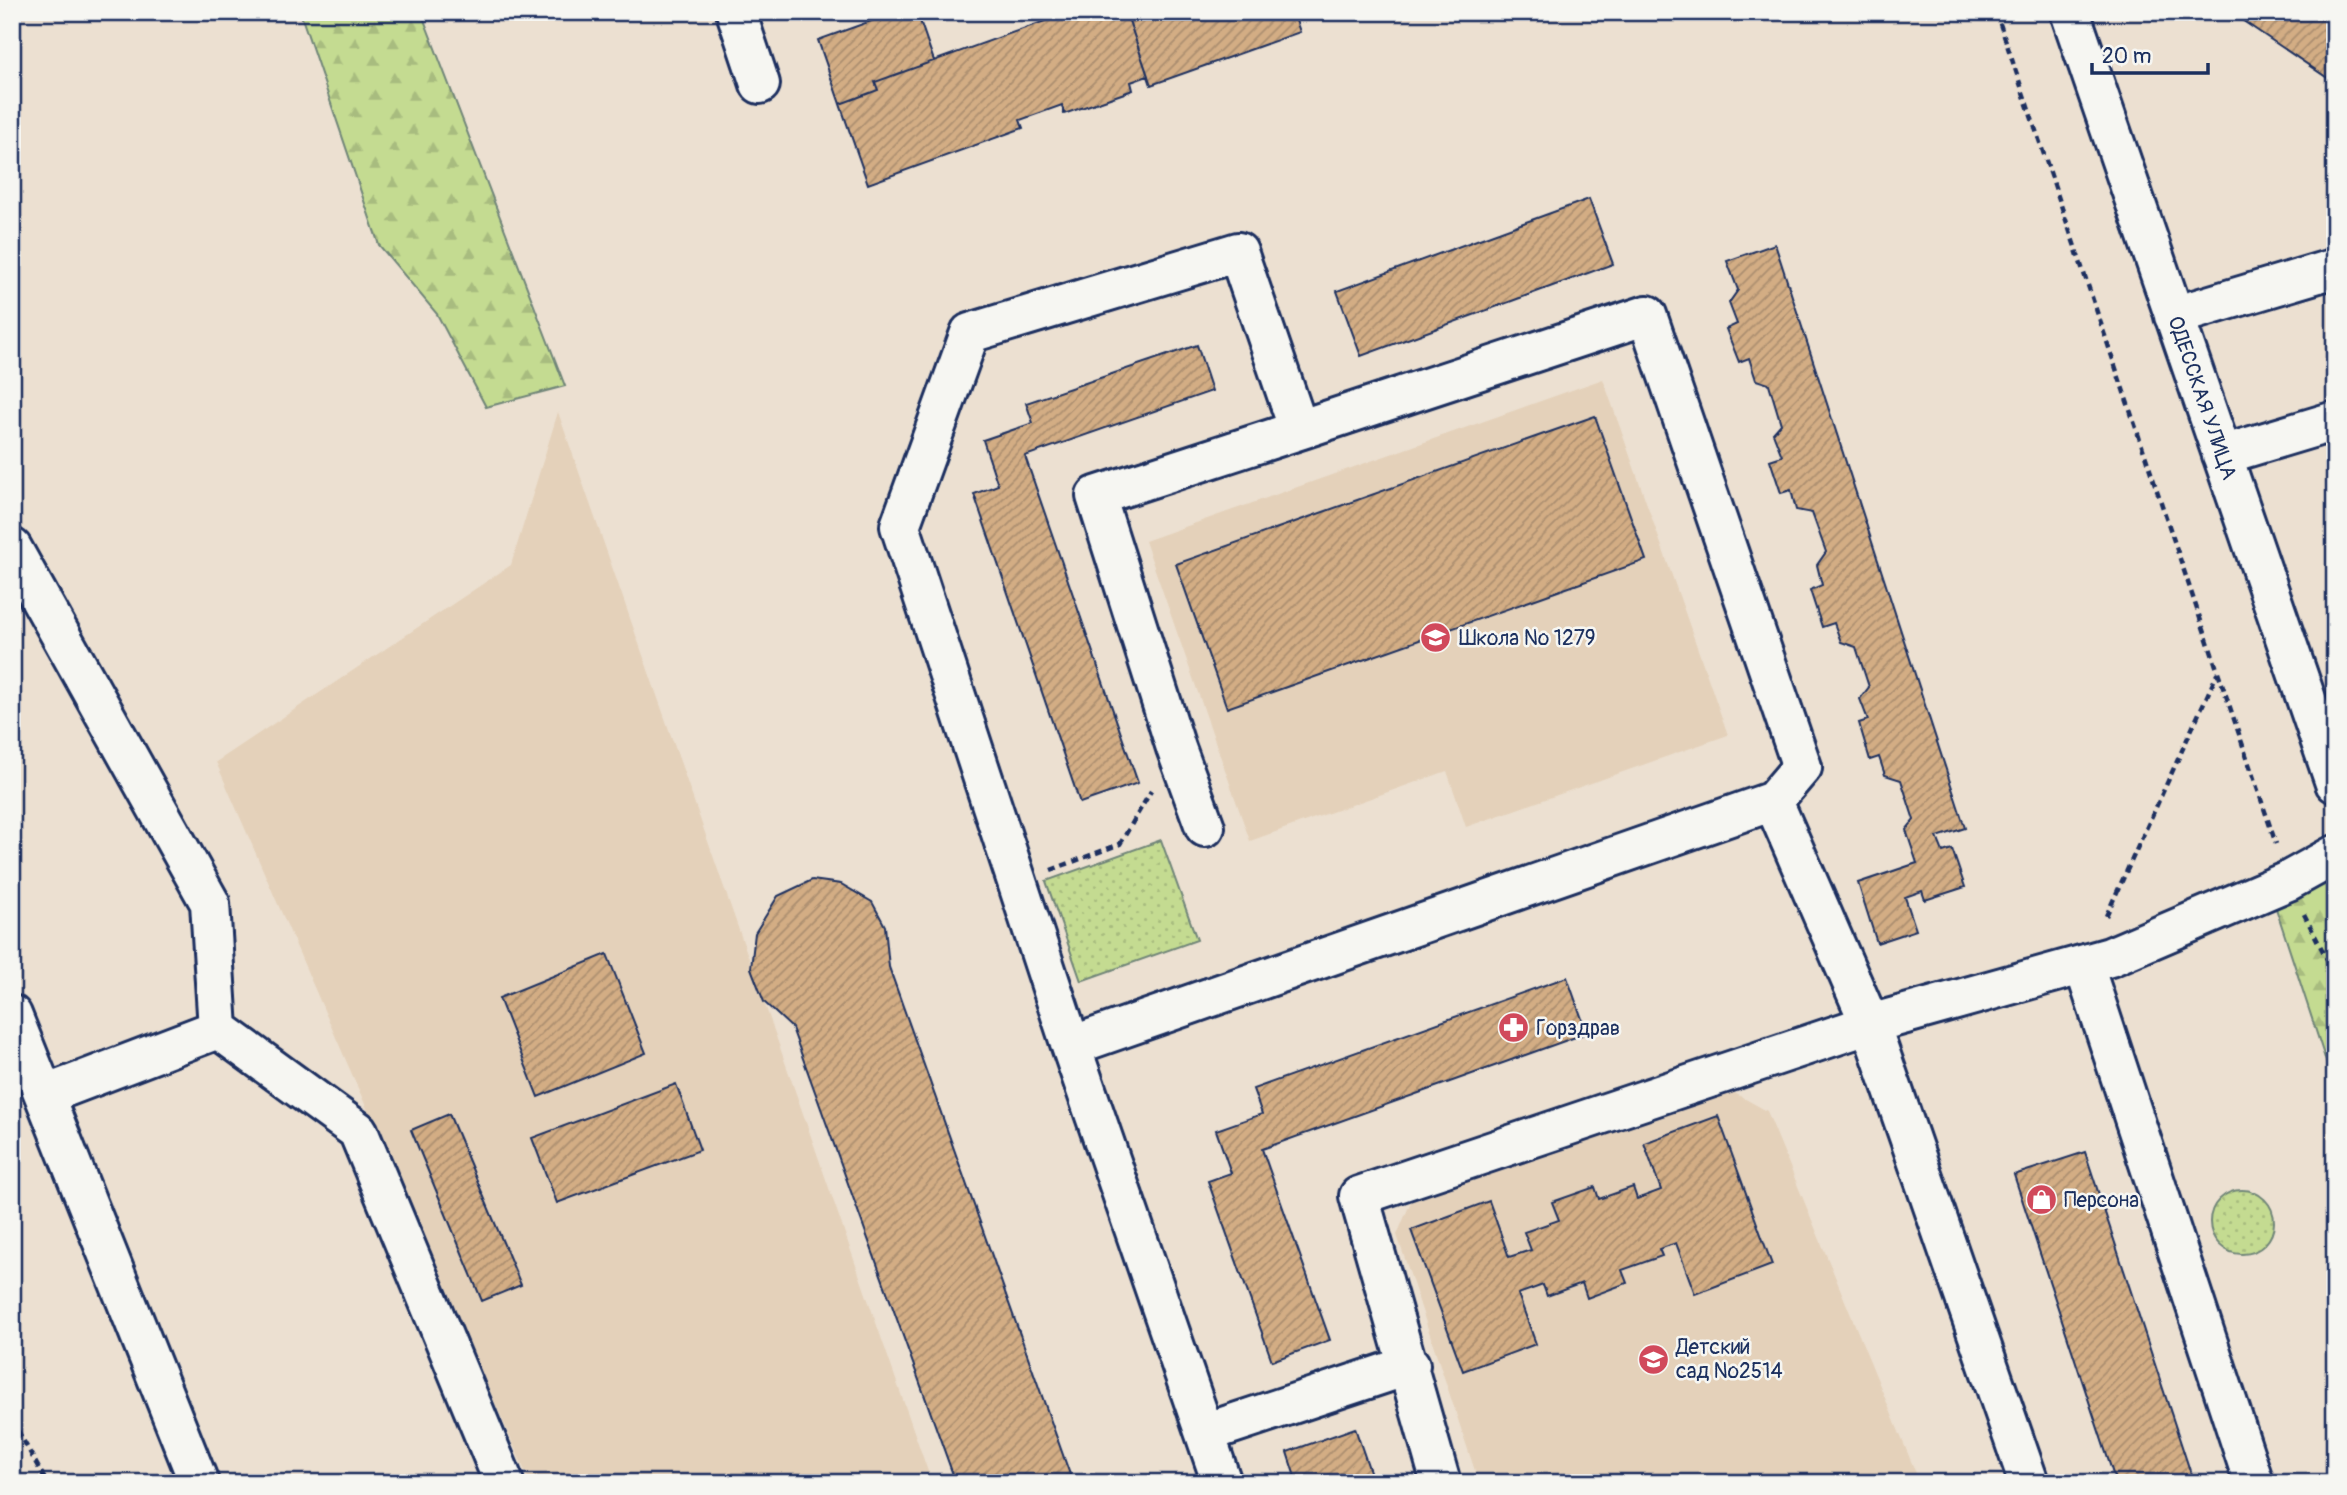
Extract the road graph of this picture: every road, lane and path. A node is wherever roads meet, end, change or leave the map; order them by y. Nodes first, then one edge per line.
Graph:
1 (736, 12) edge
2 (1996, 12) edge
3 (2070, 12) edge
4 (760, 84) dead end
5 (2335, 268) edge
6 (2174, 316) junction
7 (2335, 421) edge
8 (1299, 430) junction
9 (2222, 455) junction
10 (12, 548) edge
11 (2218, 672) junction
12 (1176, 748) junction
13 (2335, 783) edge
14 (1773, 800) junction
15 (1205, 827) dead end
16 (2335, 855) edge
17 (2288, 881) junction
18 (1017, 882) junction
19 (2084, 966) junction
20 (2335, 975) edge
21 (12, 1015) edge
22 (1870, 1024) junction
23 (218, 1029) junction
24 (1071, 1046) junction
25 (45, 1094) junction
26 (1410, 1365) junction
27 (12, 1420) edge
28 (1205, 1433) junction
29 (47, 1483) edge
30 (200, 1483) edge
31 (504, 1483) edge
32 (1222, 1483) edge
33 (1441, 1483) edge
34 (2029, 1483) edge
35 (2254, 1483) edge

1 - 4 street
2 - 11 path
3 - 6 street, ОДЕССКАЯ УЛИЦА
5 - 6 street
6 - 9 street, ОДЕССКАЯ УЛИЦА
7 - 9 street
8 - 12 street
8 - 14 street
8 - 18 street
9 - 13 street, ОДЕССКАЯ УЛИЦА
10 - 23 street
11 - 17 path
11 - 19 path
12 - 15 street
12 - 18 path
14 - 22 street
14 - 24 street
16 - 17 street
17 - 19 street
17 - 20 path
18 - 24 street
19 - 22 street
19 - 35 street
21 - 25 street
22 - 26 street
22 - 34 street
23 - 25 street
23 - 31 street
24 - 28 street
25 - 30 street
26 - 28 street
26 - 33 street
27 - 29 path
28 - 32 street

